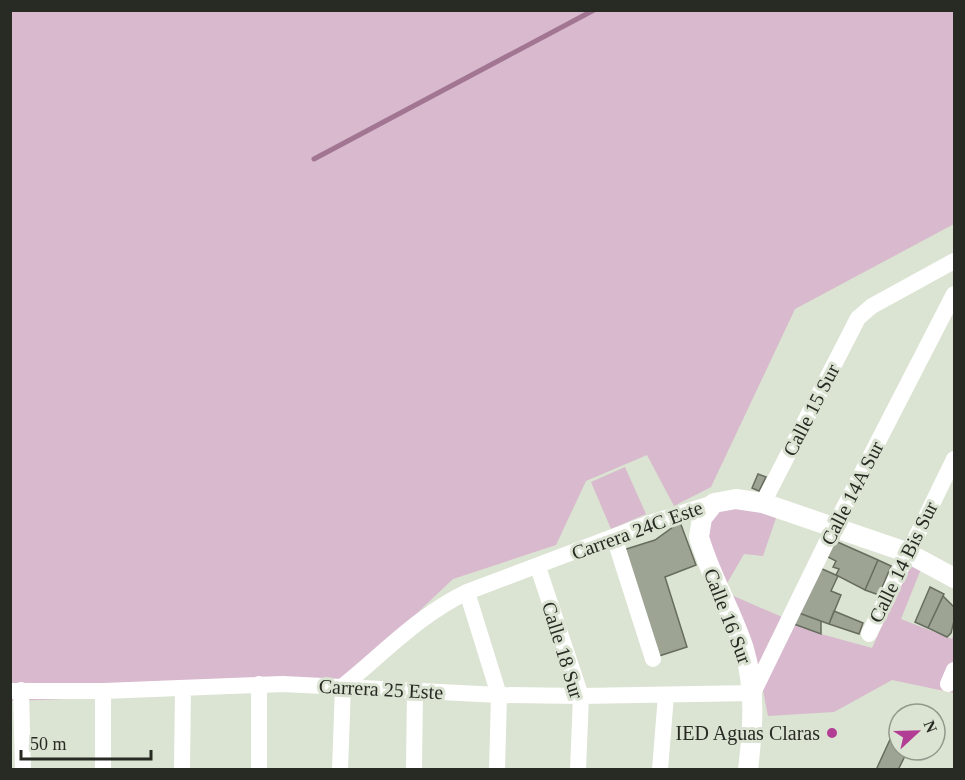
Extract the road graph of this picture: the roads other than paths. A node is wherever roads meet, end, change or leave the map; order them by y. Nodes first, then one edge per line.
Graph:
1 (954, 261) edge
2 (954, 294) edge
3 (954, 459) edge
4 (714, 503) junction
5 (763, 503) junction
6 (834, 527) junction
7 (614, 537) junction
8 (906, 552) junction
9 (538, 567) junction
10 (954, 579) edge
11 (467, 592) junction
12 (869, 634) dead end
13 (652, 659) dead end
14 (259, 684) junction
15 (343, 686) junction
16 (183, 688) junction
17 (415, 690) junction
18 (16, 691) edge
19 (103, 691) junction
20 (753, 693) junction
21 (499, 695) junction
22 (666, 695) junction
23 (581, 696) junction
24 (23, 770) edge
25 (103, 770) edge
26 (182, 770) edge
27 (259, 770) edge
28 (340, 770) edge
29 (414, 770) edge
30 (496, 770) edge
31 (578, 770) edge
32 (660, 770) edge
33 (748, 770) edge

1 - 5 street, Calle 15 Sur
2 - 6 street, Calle 14A Sur
3 - 8 street, Calle 14 Bis Sur
4 - 5 street, Carrera 24C Este
4 - 7 street, Carrera 24C Este
4 - 20 street, Calle 16 Sur
5 - 6 street, Carrera 24C Este
6 - 8 street, Carrera 24C Este
6 - 20 street, Calle 14A Sur
7 - 9 street, Carrera 24C Este
7 - 13 street
8 - 10 street, Carrera 24C Este
8 - 12 street, Calle 14 Bis Sur
9 - 11 street, Carrera 24C Este
9 - 23 street, Calle 18 Sur
11 - 15 street, Carrera 24C Este
11 - 21 street
14 - 15 street, Carrera 25 Este
14 - 16 street, Carrera 25 Este
14 - 27 street
15 - 17 street, Carrera 25 Este
15 - 28 street
16 - 19 street, Carrera 25 Este
16 - 26 street
17 - 21 street, Carrera 25 Este
17 - 29 street
18 - 19 street, Carrera 25 Este
18 - 24 street
19 - 25 street
20 - 22 street, Carrera 25 Este
20 - 33 street, Calle 16 Sur
21 - 23 street, Carrera 25 Este
21 - 30 street
22 - 23 street, Carrera 25 Este
22 - 32 street
23 - 31 street, Calle 18 Sur

